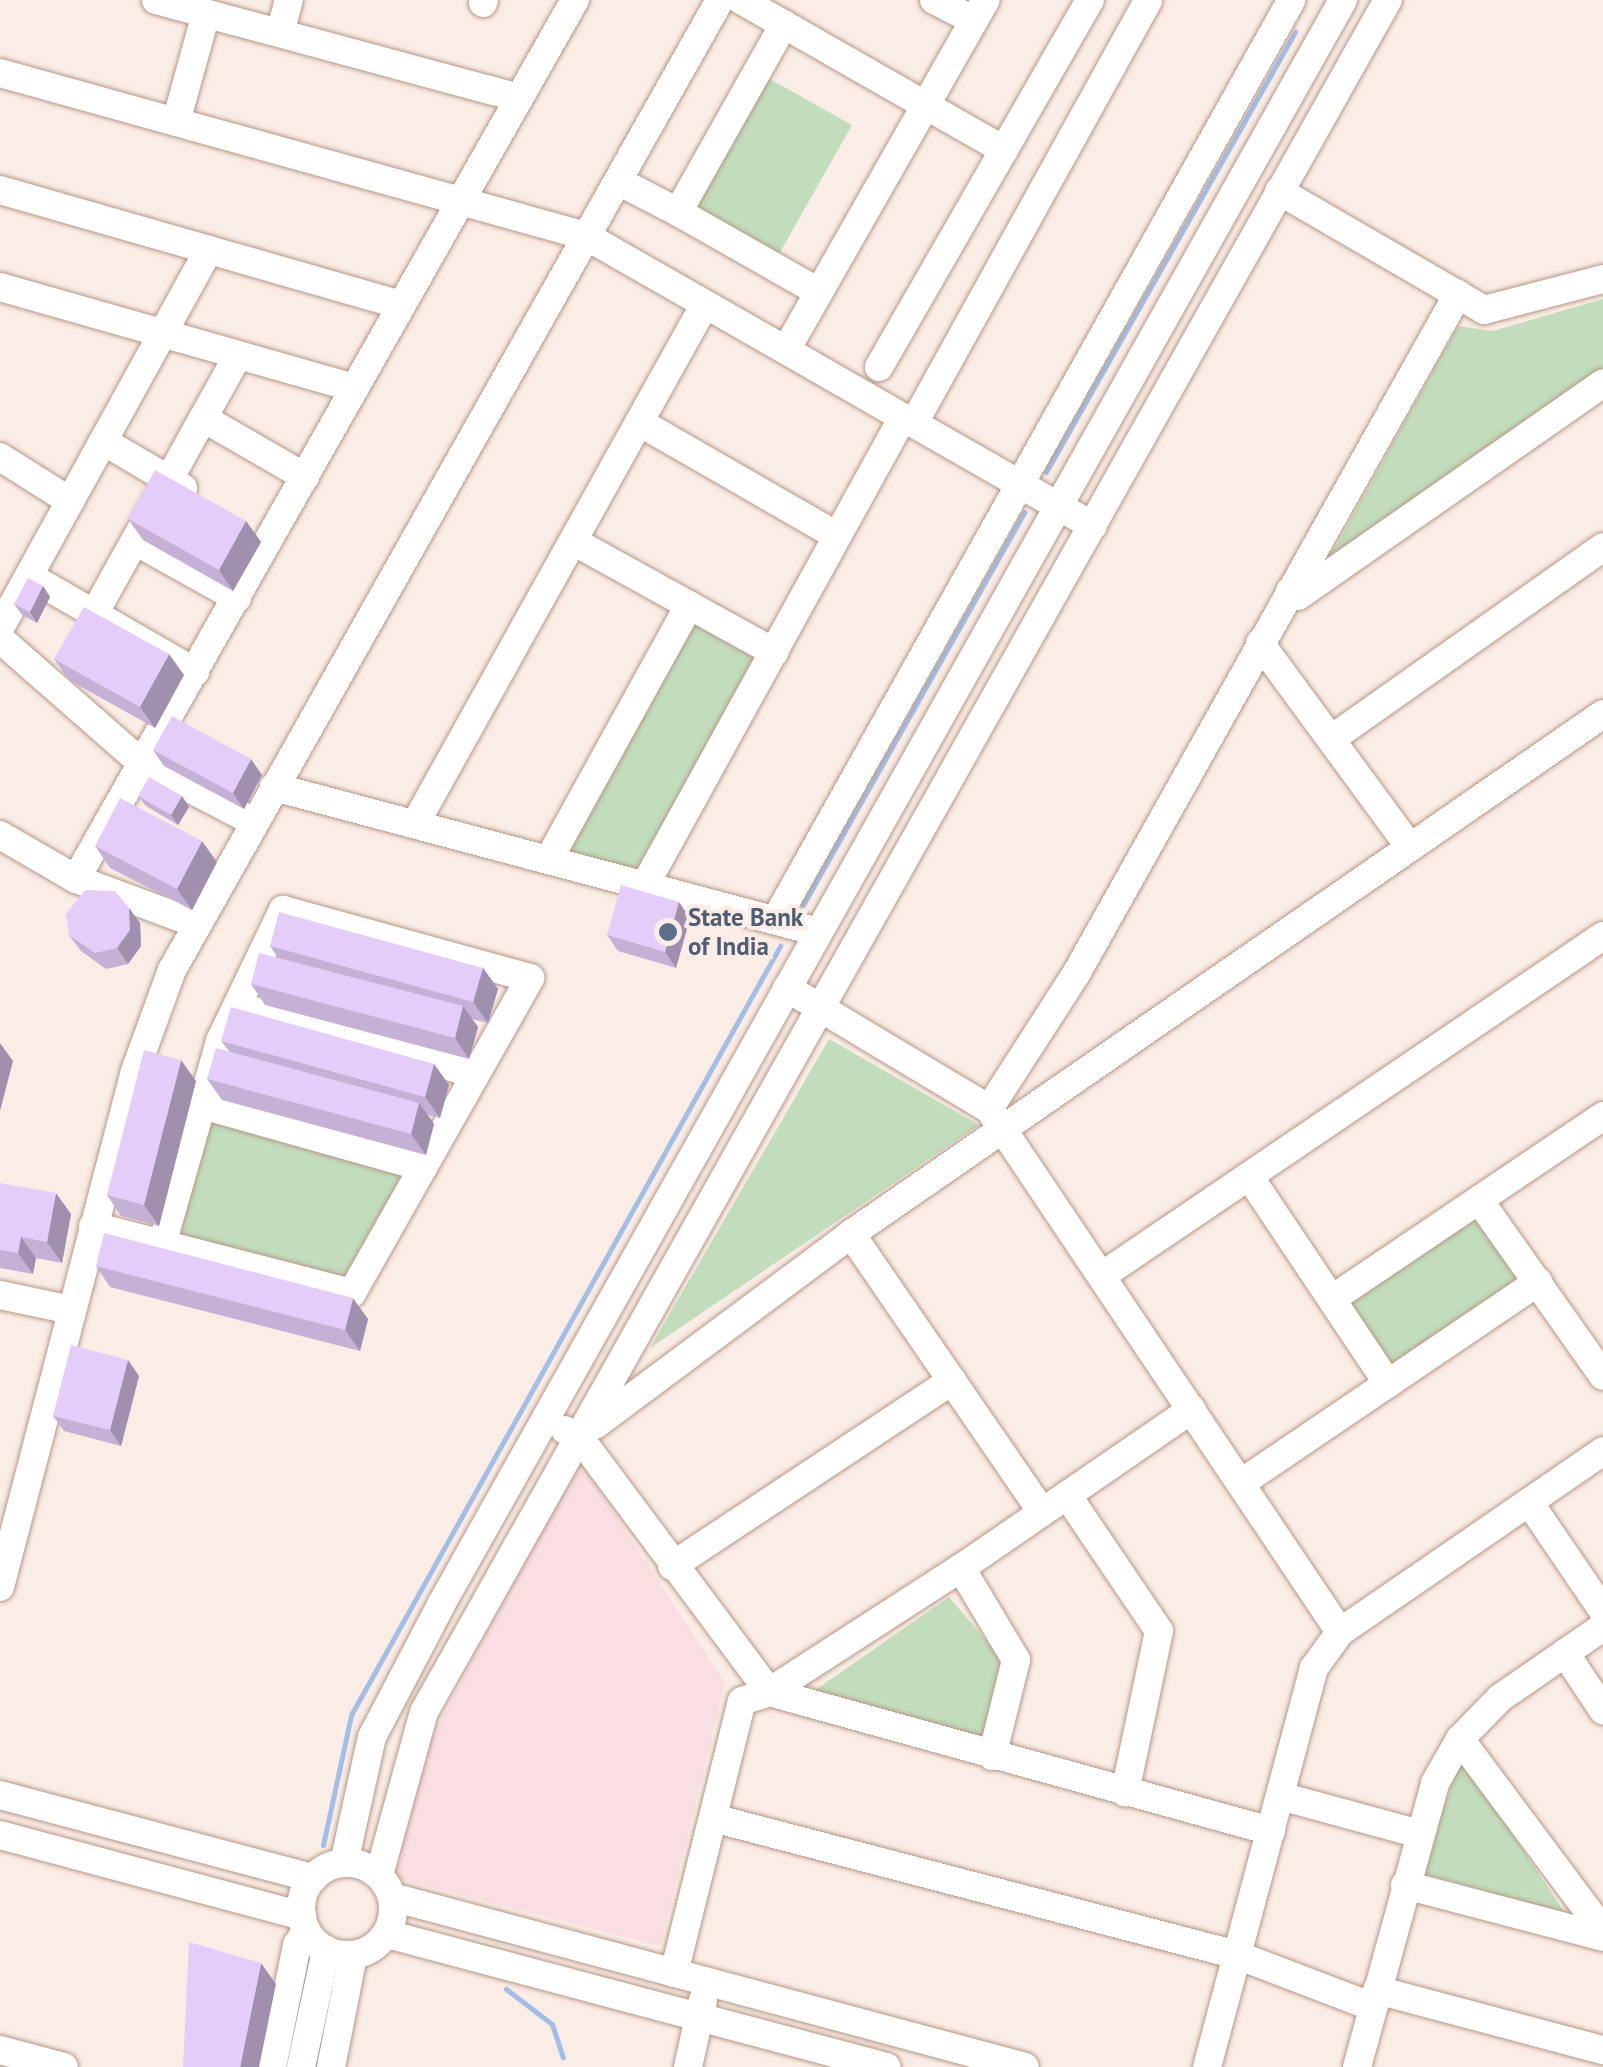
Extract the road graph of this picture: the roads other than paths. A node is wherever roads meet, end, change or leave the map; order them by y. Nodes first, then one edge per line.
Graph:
1 (156, 0) edge
2 (290, 0) edge
3 (575, 0) edge
4 (720, 0) edge
5 (741, 0) edge
6 (934, 0) edge
7 (1090, 0) edge
8 (1148, 0) edge
9 (1289, 0) edge
10 (1388, 0) edge
11 (979, 10) edge
12 (1338, 10) edge
13 (206, 14) junction
14 (784, 24) junction
15 (280, 34) junction
16 (1366, 39) junction
17 (0, 73) edge
18 (520, 98) junction
19 (925, 104) junction
20 (176, 122) junction
21 (1004, 150) junction
22 (618, 182) junction
23 (0, 190) edge
24 (1279, 191) junction
25 (461, 201) junction
26 (678, 212) junction
27 (586, 236) junction
28 (209, 250) junction
29 (1603, 279) edge
30 (0, 288) edge
31 (819, 292) junction
32 (1458, 294) junction
33 (705, 304) junction
34 (402, 305) junction
35 (163, 334) junction
36 (786, 350) junction
37 (238, 355) junction
38 (879, 368) dead end
39 (1603, 384) edge
40 (355, 388) junction
41 (203, 418) junction
42 (908, 420) junction
43 (639, 422) junction
44 (103, 442) junction
45 (0, 457) edge
46 (305, 478) junction
47 (169, 480) junction
48 (1018, 483) junction
49 (203, 499) edge
50 (70, 501) junction
51 (1058, 506) junction
52 (236, 519) edge
53 (1093, 526) junction
54 (837, 536) junction
55 (270, 538) junction
56 (135, 540) junction
57 (573, 540) junction
58 (1603, 546) edge
59 (29, 576) junction
60 (1290, 591) junction
61 (236, 598) junction
62 (689, 605) junction
63 (94, 614) junction
64 (0, 628) edge
65 (0, 639) edge
66 (1260, 643) junction
67 (774, 652) junction
68 (195, 672) junction
69 (1603, 714) edge
70 (1334, 737) junction
71 (143, 764) junction
72 (274, 787) junction
73 (254, 822) junction
74 (414, 824) junction
75 (0, 835) edge
76 (1410, 847) junction
77 (549, 860) junction
78 (76, 880) junction
79 (645, 885) junction
80 (776, 920) junction
81 (198, 924) junction
82 (818, 932) junction
83 (1603, 936) edge
84 (787, 988) junction
85 (237, 1006) junction
86 (824, 1009) junction
87 (476, 1074) junction
88 (202, 1105) junction
89 (1603, 1116) edge
90 (996, 1119) junction
91 (423, 1167) junction
92 (1249, 1176) junction
93 (1479, 1200) junction
94 (93, 1226) junction
95 (851, 1234) junction
96 (162, 1244) junction
97 (1103, 1276) junction
98 (1538, 1282) junction
99 (0, 1295) edge
100 (1332, 1299) junction
101 (70, 1310) junction
102 (1603, 1376) edge
103 (952, 1381) junction
104 (1388, 1384) junction
105 (1192, 1409) junction
106 (545, 1419) junction
107 (580, 1438) junction
108 (1603, 1451) edge
109 (1241, 1483) junction
110 (1067, 1495) junction
111 (1529, 1502) junction
112 (1042, 1512) junction
113 (672, 1566) junction
114 (961, 1568) junction
115 (0, 1587) edge
116 (1603, 1611) edge
117 (1603, 1627) edge
118 (1340, 1632) junction
119 (1565, 1653) junction
120 (769, 1692) junction
121 (1603, 1710) edge
122 (1460, 1739) junction
123 (992, 1756) junction
124 (1125, 1792) junction
125 (0, 1795) edge
126 (1280, 1796) junction
127 (713, 1818) junction
128 (1271, 1831) junction
129 (1420, 1834) junction
130 (0, 1836) edge
131 (344, 1864) junction
132 (312, 1878) junction
133 (1406, 1885) junction
134 (385, 1886) junction
135 (1596, 1924) edge
136 (387, 1934) junction
137 (322, 1938) junction
138 (1237, 1954) junction
139 (674, 1973) junction
140 (707, 1982) junction
141 (1375, 1998) junction
142 (699, 2017) junction
143 (0, 2050) edge
144 (1603, 2050) edge
145 (48, 2065) edge
146 (272, 2067) edge
147 (300, 2067) edge
148 (331, 2067) edge
149 (688, 2067) edge
150 (887, 2067) edge
151 (1025, 2067) edge
152 (1207, 2067) edge
153 (1357, 2067) edge

1 - 13 street
2 - 15 street
3 - 18 street
4 - 22 street
5 - 14 street
6 - 11 street
7 - 21 street
8 - 42 street
9 - 12 street
9 - 48 street
10 - 16 street
11 - 19 street
12 - 16 street
12 - 51 street
13 - 15 street
13 - 20 street
14 - 19 street
14 - 26 street
15 - 18 street
16 - 24 street
17 - 20 street
18 - 25 street
19 - 21 street
19 - 31 street
20 - 25 street
21 - 38 street
22 - 26 street
22 - 27 street
23 - 28 street
24 - 32 street
24 - 53 street
25 - 27 street
25 - 34 street
26 - 31 street
27 - 33 street
27 - 72 street
28 - 34 street
28 - 35 street
29 - 32 street
30 - 35 street
31 - 36 street
32 - 60 street
33 - 36 street
33 - 43 street
34 - 40 street
35 - 37 street
35 - 44 street
36 - 42 street
37 - 40 street
37 - 41 street
39 - 60 street
40 - 46 street
41 - 46 street
41 - 47 street
42 - 48 street
42 - 54 street
43 - 54 street
43 - 57 street
44 - 47 street
44 - 50 street
45 - 50 street
46 - 55 street
47 - 49 street
47 - 56 street
48 - 51 street
48 - 80 street
50 - 59 street
51 - 53 street
51 - 82 street
52 - 55 street
53 - 86 street
54 - 67 street
55 - 61 street
56 - 61 street
56 - 63 street
57 - 62 street
57 - 74 street
58 - 70 street
59 - 63 street
59 - 64 street
60 - 66 street
61 - 68 street
62 - 67 street
62 - 77 street
63 - 68 street
65 - 71 street
66 - 70 street
66 - 90 street
67 - 79 street
68 - 71 street
69 - 76 street
70 - 76 street
71 - 73 street
71 - 78 street
72 - 73 street
72 - 74 street
73 - 81 street
74 - 77 street
75 - 78 street
76 - 90 street
77 - 79 street
78 - 81 street
79 - 80 street
80 - 82 street
81 - 94 street
82 - 84 street
83 - 92 street
84 - 86 street
84 - 106 street
85 - 87 street
85 - 87 street
85 - 88 street
86 - 90 street
86 - 107 street
87 - 91 street
88 - 91 street
88 - 96 street
89 - 93 street
90 - 95 street
90 - 97 street
91 - 96 street
92 - 97 street
92 - 100 street
93 - 98 street
93 - 100 street
94 - 96 street
94 - 101 street
95 - 103 street
95 - 107 street
97 - 105 street
98 - 102 street
98 - 104 street
99 - 101 street
100 - 104 street
101 - 115 street
103 - 112 street
103 - 113 street
104 - 109 street
105 - 109 street
105 - 110 street
106 - 107 street
106 - 131 street
107 - 113 street
107 - 134 street
108 - 111 street
109 - 118 street
110 - 112 street
110 - 124 street
111 - 116 street
111 - 118 street
112 - 114 street
113 - 120 street
114 - 120 street
114 - 123 street
117 - 119 street
118 - 126 street
119 - 121 street
119 - 122 street
120 - 123 street
120 - 127 street
122 - 129 street
122 - 135 street
123 - 124 street
124 - 128 street
125 - 132 street
126 - 128 street
126 - 129 street
127 - 138 street
127 - 139 street
128 - 138 street
129 - 133 street
130 - 137 street
131 - 132 street
131 - 134 street
132 - 137 street
133 - 135 street
133 - 141 street
134 - 136 street
134 - 139 street
136 - 137 street
136 - 142 street
137 - 146 street
137 - 147 street
137 - 148 street
138 - 141 street
138 - 152 street
139 - 140 street
140 - 142 street
140 - 151 street
141 - 144 street
141 - 153 street
142 - 149 street
142 - 150 street
143 - 145 street

